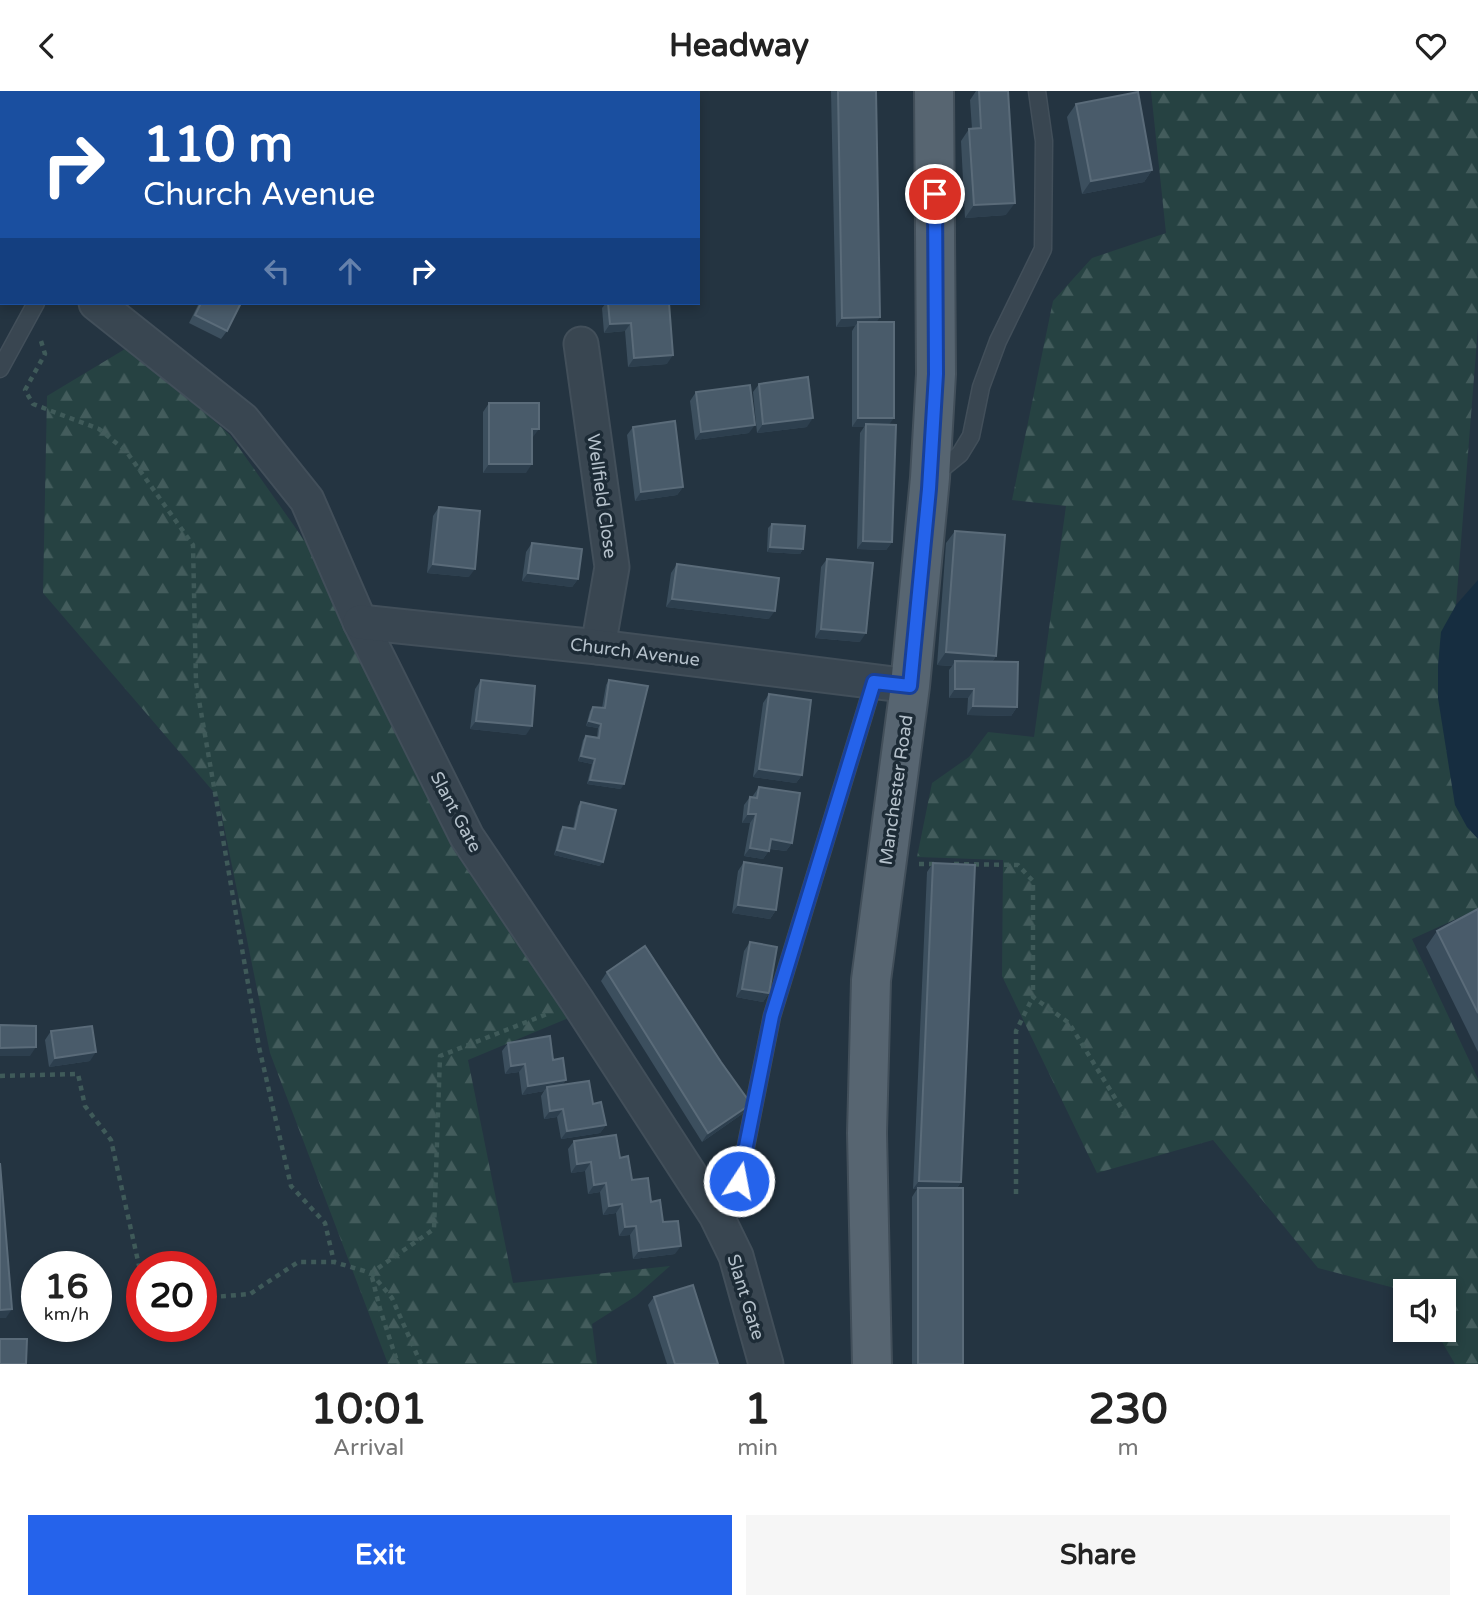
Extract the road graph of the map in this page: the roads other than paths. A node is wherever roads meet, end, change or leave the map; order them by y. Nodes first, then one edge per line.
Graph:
1 (934, 91) edge
2 (1037, 91) edge
3 (99, 305) edge
4 (34, 306) edge
5 (581, 344) dead end
6 (0, 369) edge
7 (930, 478) junction
8 (360, 622) junction
9 (598, 647) junction
10 (892, 684) junction
11 (716, 1215) junction
12 (766, 1364) edge
13 (872, 1364) edge

1 - 7 main road, Manchester Road
2 - 7 lane
3 - 8 street, Slant Gate
4 - 6 lane
5 - 9 street, Wellfield Close
7 - 10 main road, Manchester Road
8 - 9 street, Church Avenue
8 - 11 street, Slant Gate
9 - 10 street, Church Avenue
10 - 11 lane
10 - 13 main road, Manchester Road
11 - 12 street, Slant Gate

